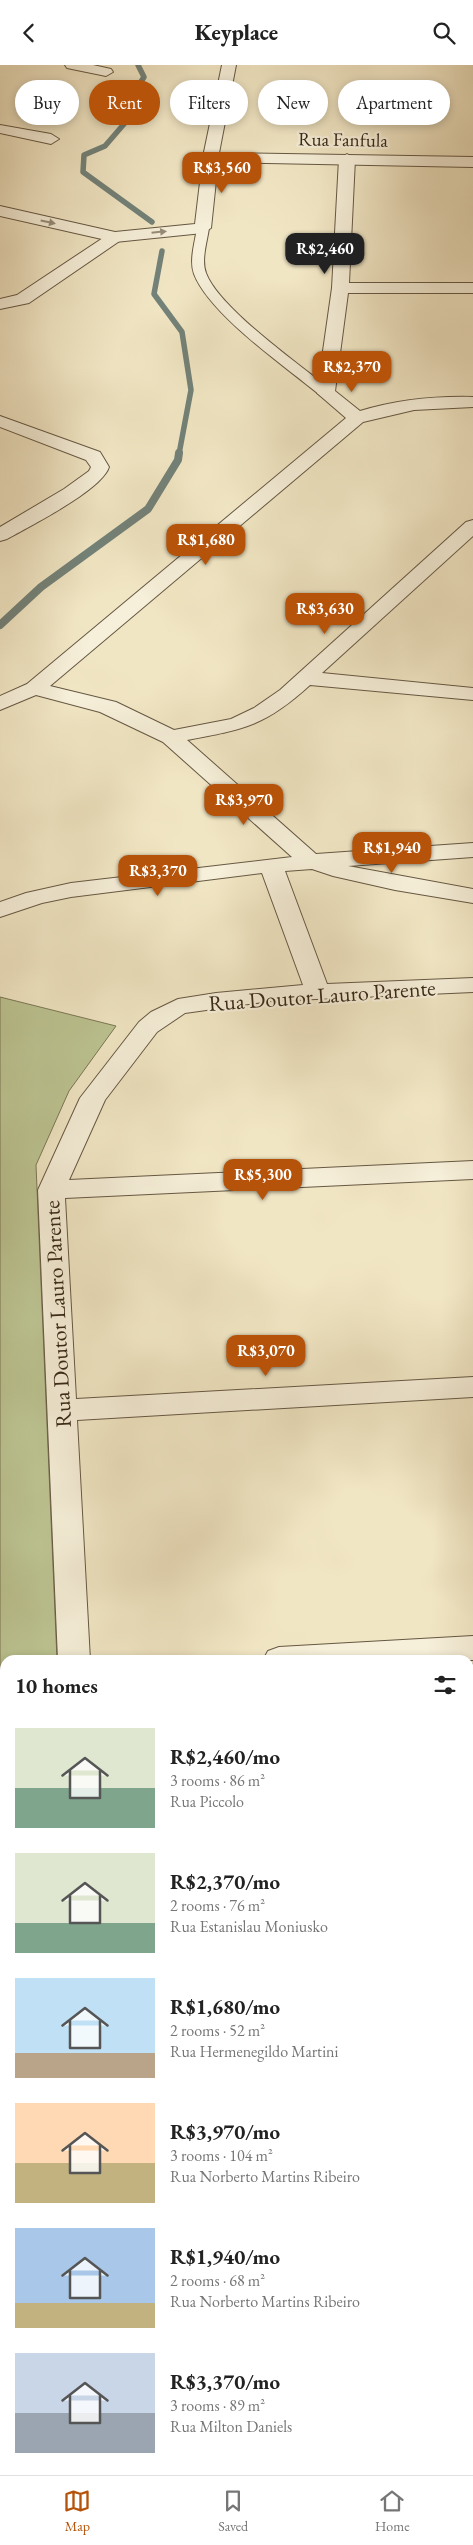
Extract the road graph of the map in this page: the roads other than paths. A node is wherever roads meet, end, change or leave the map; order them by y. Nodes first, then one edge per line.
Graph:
1 (72, 65) edge
2 (229, 65) edge
3 (106, 72) dead end
4 (0, 129) edge
5 (51, 139) dead end
6 (211, 157) junction
7 (347, 159) junction
8 (473, 162) edge
9 (0, 211) edge
10 (203, 228) junction
11 (114, 237) junction
12 (340, 288) junction
13 (473, 288) edge
14 (0, 304) edge
15 (326, 393) junction
16 (473, 402) edge
17 (356, 418) junction
18 (0, 421) edge
19 (473, 527) edge
20 (0, 535) edge
21 (304, 678) junction
22 (34, 688) junction
23 (473, 695) edge
24 (0, 704) edge
25 (171, 737) junction
26 (473, 850) edge
27 (309, 861) junction
28 (271, 865) junction
29 (473, 896) edge
30 (0, 910) edge
31 (473, 985) edge
32 (318, 992) junction
33 (473, 1170) edge
34 (51, 1190) junction
35 (473, 1387) edge
36 (61, 1409) junction
37 (473, 1648) edge
38 (74, 1655) edge
39 (360, 1655) edge

1 - 3 street
2 - 6 street
4 - 5 street
6 - 7 street, Rua Fanfula
6 - 10 street
7 - 8 street, Rua Fanfula
7 - 12 street
9 -> 11 street
11 -> 10 street
10 - 15 lane
11 - 14 street
12 - 13 street
12 - 15 street
15 - 17 street
16 - 17 street
17 - 22 street
18 - 20 street
19 - 21 street
21 - 23 street
21 - 25 street
22 - 24 street
22 - 25 street
25 - 27 street
26 - 27 street
27 - 28 street
27 - 29 street
28 - 30 street
28 - 32 street
31 - 32 street, Rua Doutor Lauro Parente
32 - 34 street, Rua Doutor Lauro Parente
33 - 34 street
34 - 36 street, Rua Doutor Lauro Parente
35 - 36 street
36 - 38 street, Rua Doutor Lauro Parente
37 - 39 street

